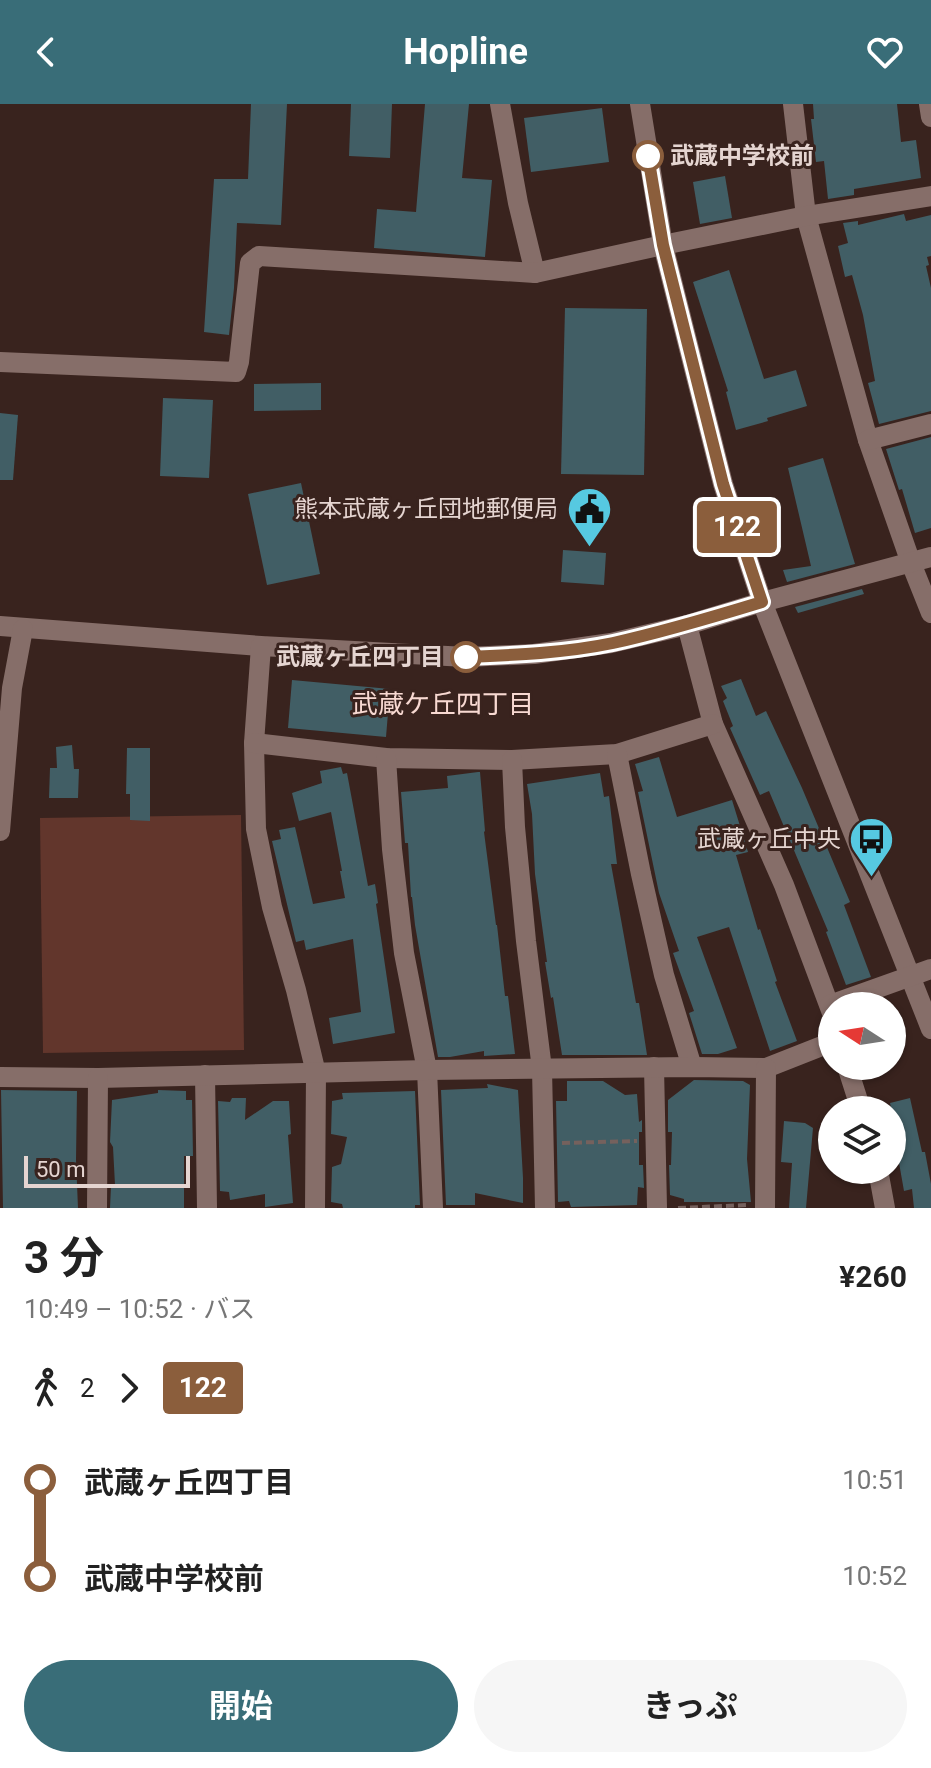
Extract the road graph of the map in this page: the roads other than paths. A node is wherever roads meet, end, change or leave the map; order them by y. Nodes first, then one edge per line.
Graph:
1 (500, 104) edge
2 (640, 104) edge
3 (793, 104) edge
4 (929, 104) edge
5 (931, 117) edge
6 (931, 196) edge
7 (806, 216) junction
8 (663, 245) junction
9 (535, 273) junction
10 (0, 362) edge
11 (931, 424) edge
12 (868, 440) junction
13 (921, 560) edge
14 (762, 602) junction
15 (931, 613) edge
16 (687, 625) junction
17 (0, 626) edge
18 (23, 629) junction
19 (261, 646) junction
20 (713, 724) junction
21 (254, 743) junction
22 (617, 754) junction
23 (386, 758) junction
24 (512, 760) junction
25 (0, 831) edge
26 (931, 969) edge
27 (911, 976) junction
28 (825, 992) edge
29 (872, 992) edge
30 (931, 1029) edge
31 (818, 1048) edge
32 (654, 1067) junction
33 (692, 1067) junction
34 (766, 1068) junction
35 (542, 1069) junction
36 (427, 1070) junction
37 (316, 1073) junction
38 (205, 1075) junction
39 (0, 1077) edge
40 (98, 1078) junction
41 (881, 1184) edge
42 (765, 1206) edge
43 (97, 1208) edge
44 (207, 1208) edge
45 (315, 1208) edge
46 (433, 1208) edge
47 (545, 1208) edge
48 (657, 1208) edge
49 (885, 1208) edge

1 - 9 street
2 - 8 street
3 - 7 street
4 - 5 street
6 - 7 street
7 - 8 street
7 - 12 street
8 - 9 street
8 - 14 street
9 - 10 street
11 - 12 street
12 - 13 street
13 - 14 street
13 - 15 street
14 - 16 street
14 - 27 street
16 - 19 street
16 - 20 street
17 - 18 street
18 - 19 street
18 - 25 street
19 - 21 street
20 - 22 street
20 - 28 street
21 - 23 street
21 - 37 street
22 - 24 street
22 - 33 street
23 - 24 street
23 - 36 street
24 - 35 street
26 - 27 street
27 - 29 street
27 - 30 street
31 - 34 street
32 - 33 street
32 - 35 street
32 - 48 street
33 - 34 street
34 - 42 street
35 - 36 street
35 - 47 street
36 - 37 street
36 - 46 street
37 - 38 street
37 - 45 street
38 - 40 street
38 - 44 street
39 - 40 street
40 - 43 street
41 - 49 street

